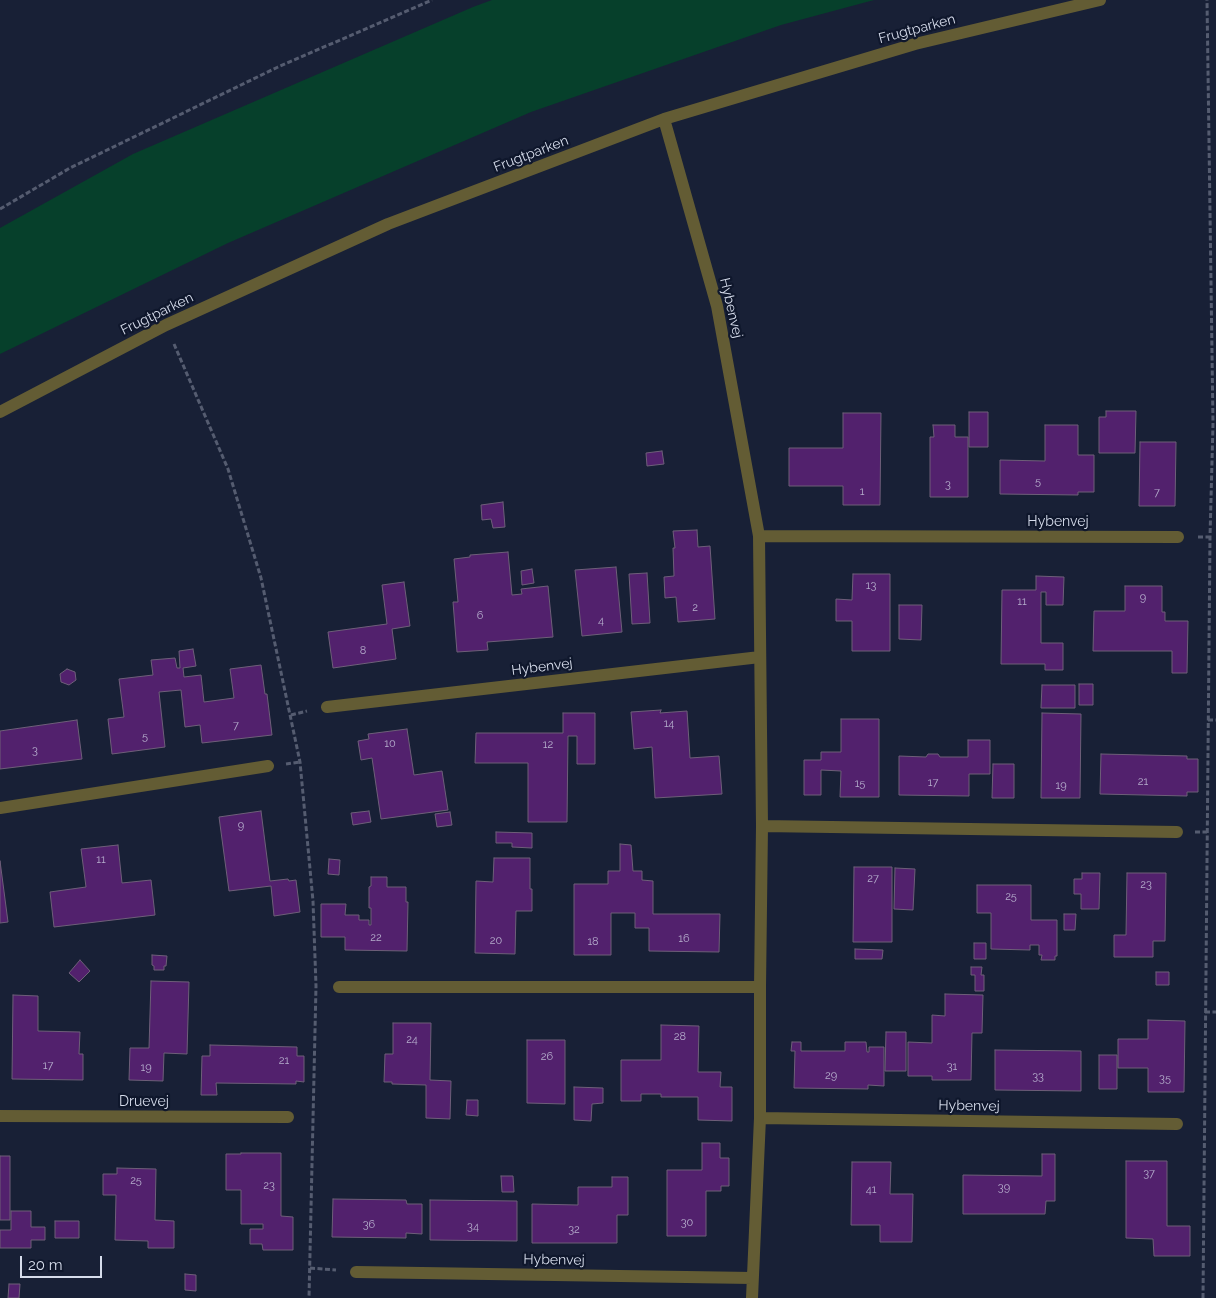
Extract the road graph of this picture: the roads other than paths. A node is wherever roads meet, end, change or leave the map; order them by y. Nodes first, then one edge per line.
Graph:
1 (1100, 0) edge
2 (664, 119) junction
3 (0, 412) edge
4 (759, 536) junction
5 (1178, 537) dead end
6 (760, 657) junction
7 (327, 707) dead end
8 (268, 766) dead end
9 (0, 808) edge
10 (762, 826) junction
11 (1177, 832) dead end
12 (339, 986) dead end
13 (760, 987) junction
14 (0, 1116) edge
15 (288, 1118) dead end
16 (760, 1118) junction
17 (1177, 1124) dead end
18 (356, 1272) road end
19 (752, 1278) junction
20 (752, 1298) edge

1 - 2 street, Frugtparken
2 - 3 street, Frugtparken
2 - 4 street, Hybenvej
4 - 5 street, Hybenvej
4 - 6 street, Hybenvej
6 - 7 street, Hybenvej
6 - 10 street, Hybenvej
8 - 9 street
10 - 11 street
10 - 13 street, Hybenvej
12 - 13 street
13 - 16 street, Hybenvej
14 - 15 street, Druevej
16 - 17 street, Hybenvej
16 - 19 street, Hybenvej
18 - 19 street, Hybenvej
19 - 20 street, Hybenvej

